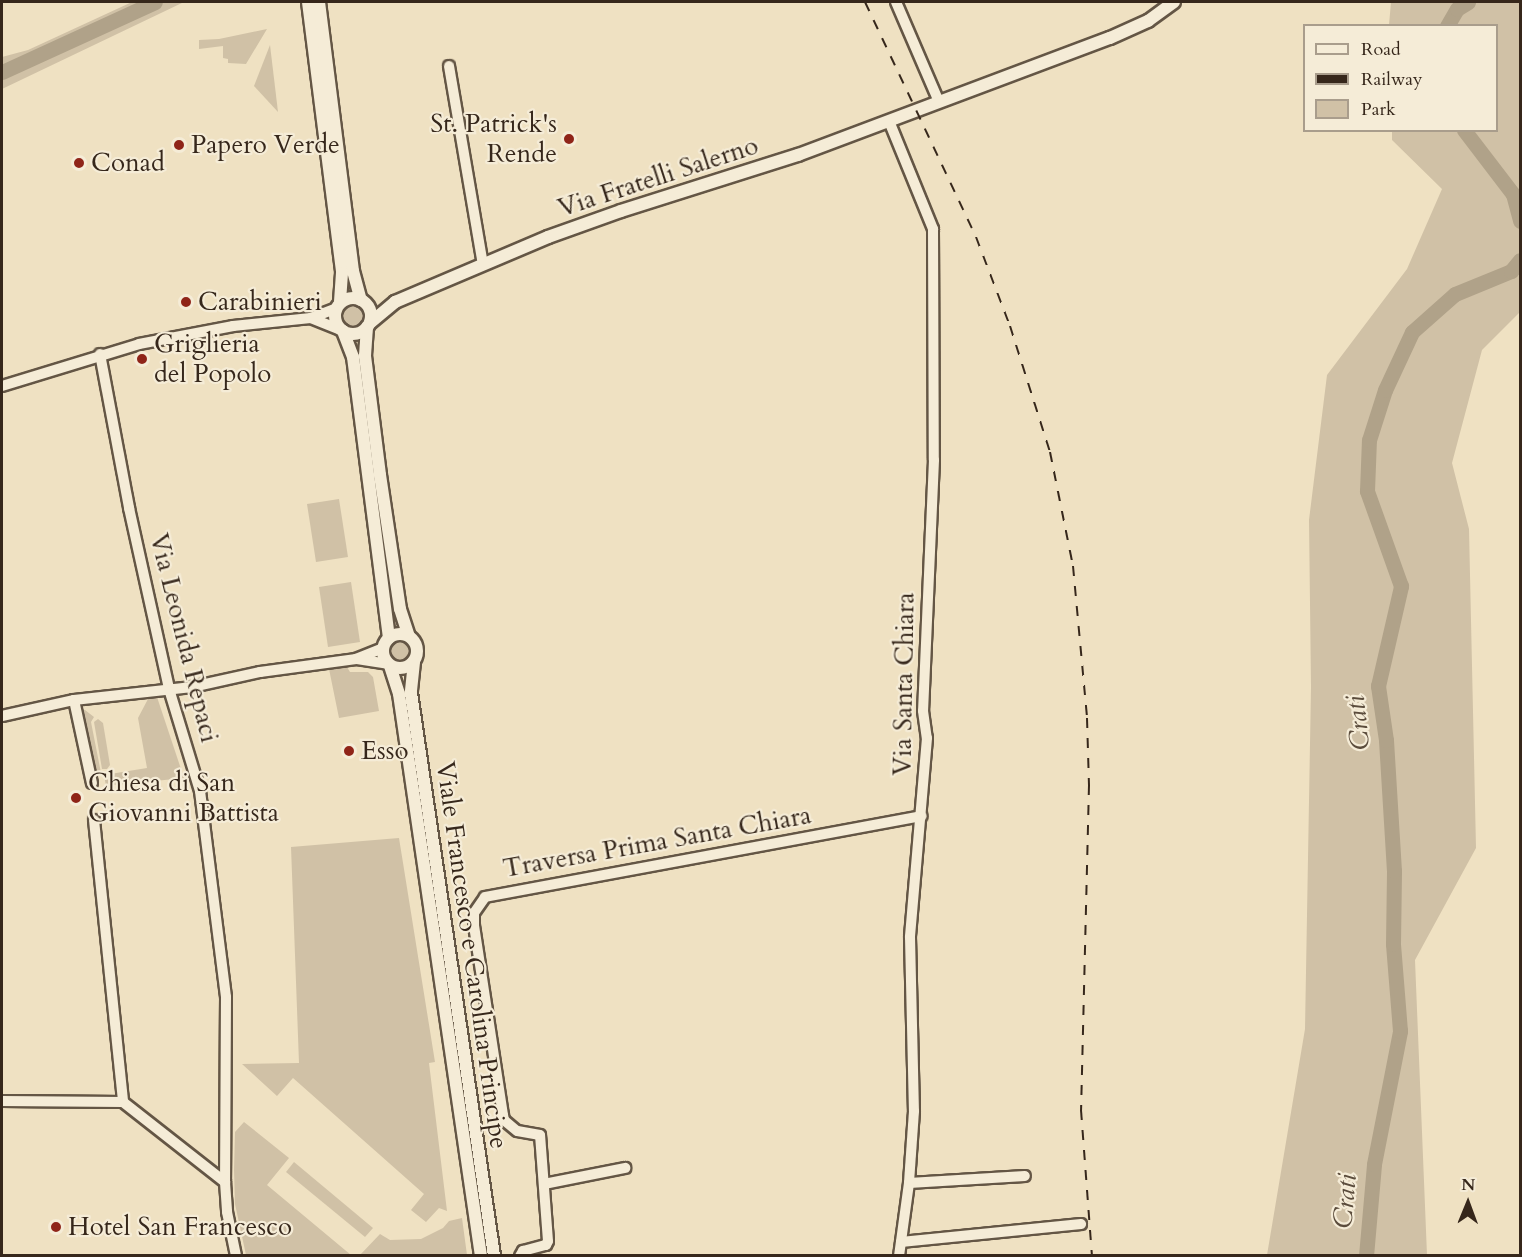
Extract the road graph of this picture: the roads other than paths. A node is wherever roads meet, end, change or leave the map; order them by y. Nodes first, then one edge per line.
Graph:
1 (308, 2) edge
2 (319, 2) edge
3 (896, 2) edge
4 (1174, 2) edge
5 (449, 66) dead end
6 (939, 102) junction
7 (889, 121) junction
8 (483, 264) junction
9 (364, 301) junction
10 (395, 302) junction
11 (339, 306) junction
12 (311, 318) junction
13 (368, 325) junction
14 (343, 330) junction
15 (100, 354) junction
16 (2, 386) edge
17 (409, 636) junction
18 (386, 643) junction
19 (356, 659) junction
20 (414, 662) junction
21 (389, 665) junction
22 (169, 688) junction
23 (74, 700) junction
24 (2, 716) edge
25 (92, 783) dead end
26 (922, 816) junction
27 (94, 820) dead end
28 (2, 1101) edge
29 (123, 1102) junction
30 (625, 1168) dead end
31 (1025, 1176) dead end
32 (225, 1182) junction
33 (909, 1182) junction
34 (544, 1184) junction
35 (1081, 1224) dead end
36 (901, 1242) junction
37 (236, 1256) edge
38 (481, 1256) edge
39 (494, 1256) edge
40 (520, 1256) edge
41 (899, 1256) edge

1 - 11 street, Viale Francesco e Carolina Principe
2 - 9 street, Viale Francesco e Carolina Principe
3 - 6 street
4 - 6 street, Via Fratelli Salerno
5 - 8 street
6 - 7 street, Via Fratelli Salerno
7 - 8 street, Via Fratelli Salerno
7 - 26 street, Via Santa Chiara
8 - 10 street, Via Fratelli Salerno
9 - 10 street, Via Fratelli Salerno
9 - 11 street
9 - 13 street, Viale Francesco e Carolina Principe
10 - 13 street, Via Fratelli Salerno
11 - 12 street
11 - 14 street, Viale Francesco e Carolina Principe
12 - 14 street
12 - 15 street
13 - 14 street
13 - 17 street, Viale Francesco e Carolina Principe
14 - 18 street, Viale Francesco e Carolina Principe
15 - 16 street
15 - 22 street, Via Leonida Repaci
17 - 18 street
17 - 20 street, Viale Francesco e Carolina Principe
18 - 19 street
18 - 21 street, Viale Francesco e Carolina Principe
19 - 21 street
19 - 22 street
20 - 21 street
20 - 39 street, Viale Francesco e Carolina Principe
21 - 38 street, Viale Francesco e Carolina Principe
22 - 23 street
22 - 32 street, Via Leonida Repaci
23 - 24 street
23 - 25 street
26 - 33 street, Via Santa Chiara
26 - 34 street, Traversa Prima Santa Chiara
27 - 29 street
28 - 29 street
29 - 32 street
30 - 34 street
31 - 33 street
32 - 37 street, Via Leonida Repaci
33 - 36 street, Via Santa Chiara
34 - 40 street, Traversa Prima Santa Chiara
35 - 36 street
36 - 41 street, Via Santa Chiara

